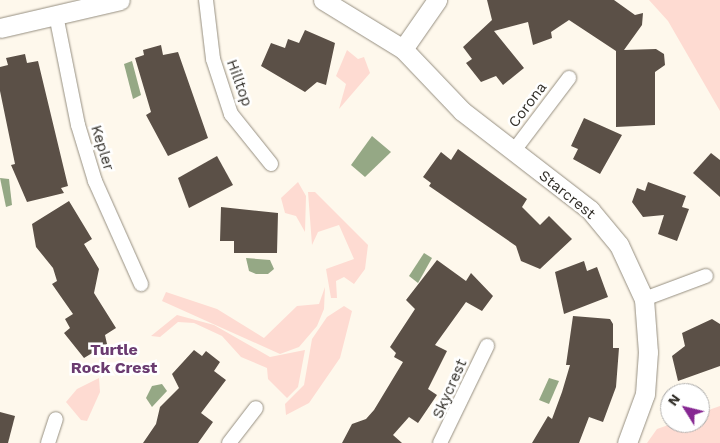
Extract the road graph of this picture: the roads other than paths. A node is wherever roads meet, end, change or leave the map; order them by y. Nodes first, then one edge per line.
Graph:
1 (120, 0) edge
2 (206, 0) edge
3 (323, 0) edge
4 (437, 0) edge
5 (56, 15) junction
6 (0, 28) edge
7 (403, 49) junction
8 (569, 78) dead end
9 (513, 152) junction
10 (271, 164) dead end
11 (706, 276) dead end
12 (141, 284) dead end
13 (644, 299) junction
14 (487, 346) dead end
15 (256, 408) dead end
16 (56, 419) dead end
17 (48, 443) edge
18 (229, 443) edge
19 (440, 443) edge
20 (627, 443) edge

1 - 5 street
2 - 10 street, Hilltop
3 - 7 street, Starcrest
4 - 7 street
5 - 6 street
5 - 12 street, Kepler
7 - 9 street, Starcrest
8 - 9 street, Corona
9 - 13 street, Starcrest
11 - 13 street
13 - 20 street, Starcrest
14 - 19 street, Skycrest
15 - 18 street
16 - 17 street

